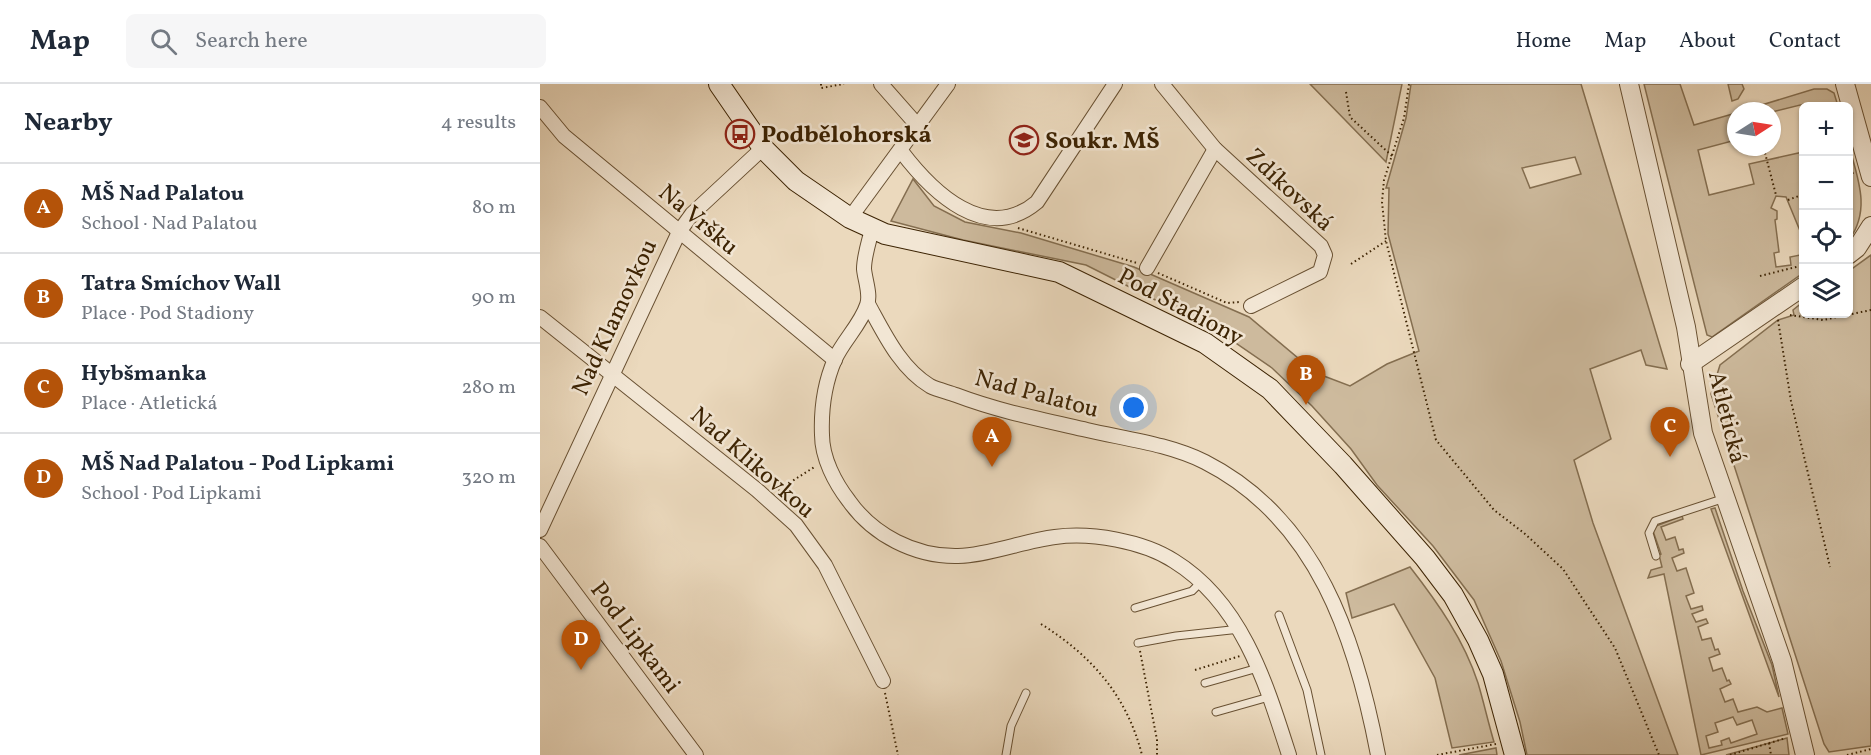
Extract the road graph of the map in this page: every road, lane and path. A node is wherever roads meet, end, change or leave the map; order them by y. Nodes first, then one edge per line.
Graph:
1 (718, 84) edge
2 (821, 84) edge
3 (844, 84) edge
4 (881, 84) edge
5 (948, 84) edge
6 (1114, 84) edge
7 (1162, 84) edge
8 (1409, 84) edge
9 (1629, 84) edge
10 (1845, 84) edge
11 (1346, 92) dead end
12 (540, 107) edge
13 (918, 126) junction
14 (763, 148) junction
15 (1215, 149) junction
16 (901, 151) junction
17 (1392, 156) junction
18 (1766, 156) edge
19 (1871, 177) edge
20 (1776, 195) dead end
21 (1799, 196) edge
22 (1788, 200) dead end
23 (850, 218) junction
24 (1013, 226) dead end
25 (1871, 226) edge
26 (872, 229) junction
27 (679, 232) junction
28 (1386, 241) junction
29 (1853, 251) edge
30 (1351, 264) dead end
31 (1799, 266) edge
32 (1147, 268) junction
33 (1760, 276) dead end
34 (1799, 289) edge
35 (1248, 303) joint
36 (868, 304) junction
37 (1774, 306) junction
38 (1871, 310) edge
39 (540, 317) edge
40 (835, 360) junction
41 (1690, 364) junction
42 (611, 373) junction
43 (817, 466) dead end
44 (785, 484) dead end
45 (1725, 498) junction
46 (540, 530) edge
47 (540, 546) edge
48 (1656, 556) dead end
49 (1830, 567) dead end
50 (1201, 582) junction
51 (1135, 608) dead end
52 (1279, 615) dead end
53 (1041, 624) dead end
54 (1240, 629) junction
55 (1138, 643) joint
56 (1251, 652) junction
57 (1258, 668) junction
58 (1195, 670) dead end
59 (883, 681) joint
60 (1205, 683) dead end
61 (1026, 693) dead end
62 (1269, 697) junction
63 (1216, 712) dead end
64 (1794, 735) dead end
65 (1498, 743) dead end
66 (1769, 743) junction
67 (1871, 749) edge
68 (696, 755) edge
69 (898, 755) edge
70 (1006, 755) edge
71 (1142, 755) edge
72 (1157, 755) edge
73 (1289, 755) edge
74 (1321, 755) edge
75 (1378, 755) edge
76 (1437, 755) edge
77 (1515, 755) edge
78 (1659, 755) edge
79 (1730, 755) edge
80 (1771, 755) edge
81 (1805, 755) edge
82 (1848, 755) edge

1 - 14 main road, Pod Stadiony
2 - 3 path
4 - 13 street
5 - 13 street
6 - 16 street
7 - 15 street, Zdíkovská
8 - 17 path
9 - 41 street, Atletická
10 - 19 street
11 - 17 path
12 - 27 street, Na Vršku
13 - 16 street
14 - 23 main road, Pod Stadiony
14 - 27 street, Nad Klamovkou
15 - 32 street
15 - 35 street, Zdíkovská
16 - 23 street
17 - 28 path
18 - 20 path
21 - 22 path
23 - 26 main road, Pod Stadiony
24 - 32 path
25 - 29 street
26 - 36 street
26 - 77 main road, Pod Stadiony
27 - 40 street, Na Vršku
27 - 42 street, Nad Klamovkou
28 - 30 path
28 - 78 path
31 - 33 path
32 - 35 path
34 - 37 street
36 - 40 street
36 - 75 street, Nad Palatou
37 - 38 path
37 - 41 street
37 - 49 path
39 - 42 street, Nad Klikovkou
40 - 50 street
41 - 45 street, Atletická
42 - 46 street, Nad Klamovkou
42 - 59 street, Nad Klikovkou
43 - 44 path
45 - 48 lane
45 - 81 street, Atletická
47 - 68 street, Pod Lipkami
50 - 51 lane
50 - 54 street
52 - 74 lane
53 - 71 path
54 - 55 lane
54 - 56 street
55 - 72 path
56 - 57 street
56 - 58 path
57 - 60 lane
57 - 62 street
59 - 69 path
61 - 70 lane
62 - 63 lane
62 - 73 street
64 - 66 path
65 - 76 path
66 - 79 path
66 - 80 path
67 - 82 path

